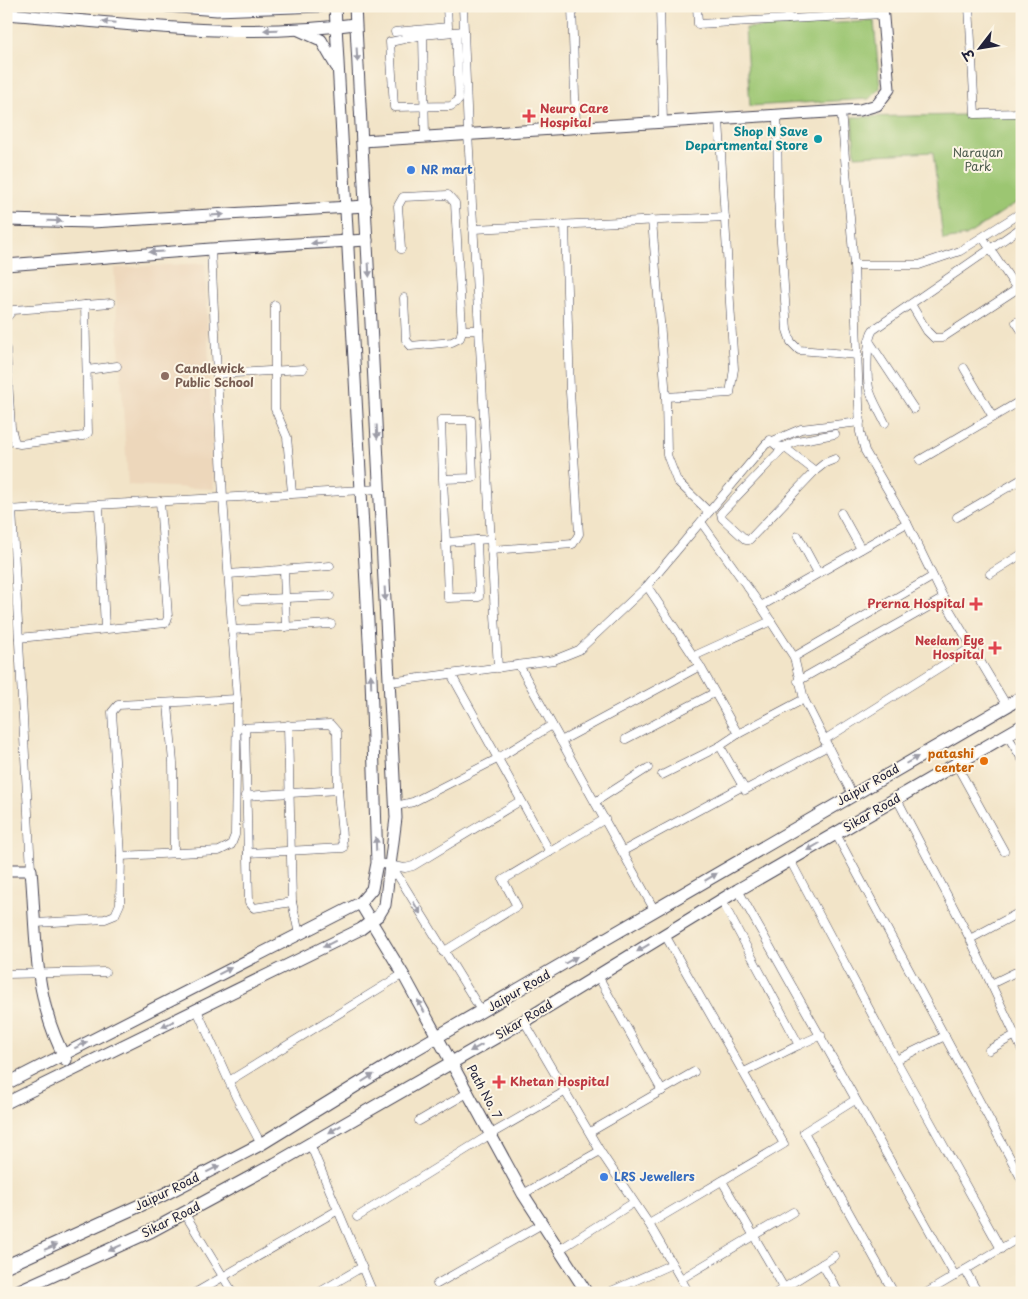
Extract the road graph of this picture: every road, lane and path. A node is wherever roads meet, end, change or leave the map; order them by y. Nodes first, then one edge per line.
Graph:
1 (167, 6) edge
2 (321, 6) edge
3 (335, 6) edge
4 (355, 6) edge
5 (446, 6) edge
6 (463, 6) edge
7 (572, 6) edge
8 (660, 6) edge
9 (697, 6) edge
10 (787, 6) edge
11 (969, 6) edge
12 (299, 7) edge
13 (882, 10) edge
14 (6, 14) edge
15 (788, 19) junction
16 (355, 24) junction
17 (336, 27) junction
18 (448, 27) junction
19 (298, 29) junction
20 (461, 30) junction
21 (395, 32) dead end
22 (423, 35) junction
23 (338, 70) junction
24 (424, 106) junction
25 (841, 111) junction
26 (1022, 113) edge
27 (777, 116) junction
28 (719, 120) junction
29 (663, 123) junction
30 (576, 128) junction
31 (468, 133) junction
32 (425, 136) junction
33 (362, 141) junction
34 (366, 206) junction
35 (348, 208) junction
36 (1022, 212) edge
37 (725, 217) junction
38 (6, 220) edge
39 (652, 220) junction
40 (565, 225) junction
41 (1022, 227) edge
42 (473, 229) junction
43 (983, 238) junction
44 (367, 240) junction
45 (348, 242) junction
46 (210, 249) junction
47 (401, 249) dead end
48 (990, 249) junction
49 (6, 265) edge
50 (854, 265) junction
51 (1019, 288) edge
52 (404, 298) dead end
53 (111, 303) dead end
54 (275, 304) dead end
55 (911, 304) junction
56 (85, 305) junction
57 (6, 318) edge
58 (1016, 322) dead end
59 (462, 330) junction
60 (479, 330) junction
61 (1022, 331) edge
62 (869, 341) junction
63 (6, 349) edge
64 (858, 355) junction
65 (117, 366) dead end
66 (964, 368) dead end
67 (302, 369) dead end
68 (87, 370) junction
69 (276, 371) junction
70 (217, 374) junction
71 (666, 397) junction
72 (1022, 400) edge
73 (914, 409) dead end
74 (993, 417) junction
75 (860, 422) junction
76 (885, 423) dead end
77 (835, 434) dead end
78 (770, 440) junction
79 (784, 447) junction
80 (835, 459) dead end
81 (920, 460) dead end
82 (815, 471) junction
83 (443, 479) junction
84 (1022, 479) edge
85 (380, 489) junction
86 (361, 491) junction
87 (292, 493) junction
88 (223, 498) junction
89 (160, 501) junction
90 (99, 506) junction
91 (9, 510) edge
92 (709, 512) junction
93 (841, 513) dead end
94 (957, 516) dead end
95 (701, 522) junction
96 (907, 523) junction
97 (798, 536) dead end
98 (491, 539) junction
99 (477, 540) junction
100 (446, 542) junction
101 (861, 549) junction
102 (491, 550) junction
103 (1022, 554) edge
104 (330, 566) dead end
105 (284, 569) junction
106 (229, 574) junction
107 (818, 574) junction
108 (990, 574) dead end
109 (932, 577) junction
110 (647, 586) junction
111 (330, 596) dead end
112 (286, 598) junction
113 (944, 598) junction
114 (243, 600) dead end
115 (761, 606) junction
116 (771, 621) junction
117 (332, 624) dead end
118 (286, 627) junction
119 (105, 628) junction
120 (232, 630) junction
121 (19, 638) junction
122 (972, 647) junction
123 (694, 656) junction
124 (794, 657) junction
125 (519, 665) junction
126 (700, 666) junction
127 (498, 668) junction
128 (451, 674) junction
129 (798, 681) junction
130 (390, 682) junction
131 (714, 693) junction
132 (1022, 697) edge
133 (237, 699) junction
134 (804, 699) junction
135 (168, 704) junction
136 (1007, 706) junction
137 (288, 725) junction
138 (552, 725) junction
139 (1022, 726) edge
140 (236, 728) junction
141 (245, 728) junction
142 (738, 734) junction
143 (1007, 734) junction
144 (626, 740) dead end
145 (561, 741) junction
146 (826, 743) junction
147 (720, 746) junction
148 (497, 759) junction
149 (1022, 759) edge
150 (956, 764) junction
151 (648, 768) dead end
152 (662, 776) dead end
153 (743, 786) junction
154 (338, 790) junction
155 (288, 792) junction
156 (852, 794) junction
157 (245, 796) junction
158 (897, 799) junction
159 (520, 801) junction
160 (595, 802) junction
161 (396, 806) junction
162 (604, 820) junction
163 (836, 834) junction
164 (291, 850) junction
165 (623, 851) junction
166 (1004, 851) dead end
167 (174, 852) junction
168 (550, 852) junction
169 (248, 853) junction
170 (121, 856) junction
171 (790, 860) junction
172 (376, 863) junction
173 (392, 866) junction
174 (6, 870) edge
175 (31, 870) junction
176 (738, 890) junction
177 (722, 901) junction
178 (292, 902) junction
179 (360, 903) junction
180 (655, 910) junction
181 (1022, 911) edge
182 (372, 922) junction
183 (36, 923) junction
184 (299, 934) junction
185 (665, 935) junction
186 (970, 939) junction
187 (443, 952) junction
188 (1022, 969) edge
189 (105, 972) dead end
190 (6, 974) edge
191 (37, 974) junction
192 (403, 974) junction
193 (598, 976) junction
194 (991, 984) junction
195 (197, 1010) junction
196 (482, 1012) junction
197 (524, 1021) junction
198 (821, 1035) junction
199 (1014, 1035) junction
200 (945, 1036) junction
201 (438, 1037) junction
202 (799, 1045) junction
203 (1021, 1046) edge
204 (989, 1050) dead end
205 (63, 1054) junction
206 (896, 1060) junction
207 (452, 1061) junction
208 (72, 1070) junction
209 (694, 1072) dead end
210 (744, 1072) junction
211 (229, 1081) junction
212 (6, 1084) edge
213 (566, 1091) junction
214 (662, 1091) junction
215 (469, 1092) junction
216 (855, 1100) junction
217 (6, 1103) edge
218 (419, 1121) dead end
219 (590, 1132) junction
220 (491, 1134) junction
221 (261, 1144) junction
222 (310, 1144) junction
223 (600, 1151) junction
224 (722, 1180) junction
225 (1022, 1180) edge
226 (523, 1194) junction
227 (633, 1203) junction
228 (338, 1210) junction
229 (793, 1212) dead end
230 (185, 1214) junction
231 (356, 1217) dead end
232 (542, 1224) junction
233 (648, 1224) junction
234 (754, 1235) junction
235 (1022, 1236) edge
236 (1001, 1249) junction
237 (559, 1250) junction
238 (835, 1256) dead end
239 (672, 1264) junction
240 (822, 1264) junction
241 (6, 1266) edge
242 (362, 1267) junction
243 (965, 1270) junction
244 (223, 1276) junction
245 (955, 1276) junction
246 (681, 1279) junction
247 (436, 1284) dead end
248 (785, 1290) edge
249 (14, 1293) edge
250 (195, 1293) edge
251 (233, 1293) edge
252 (318, 1293) edge
253 (373, 1293) edge
254 (587, 1293) edge
255 (607, 1293) edge
256 (689, 1293) edge
257 (776, 1293) edge
258 (839, 1293) edge
259 (894, 1293) edge
260 (926, 1293) edge
261 (978, 1293) edge

1 - 12 street
2 - 12 street
3 - 17 street
4 - 16 street
5 - 18 street
6 - 20 street
7 - 30 street
8 - 29 street
9 - 15 street
10 - 15 street
11 - 26 street
13 - 15 street
13 - 25 street
19 -> 14 street
16 - 17 street
16 -> 33 street
17 - 19 street
17 - 23 street
18 - 20 street
18 - 21 street
19 - 23 street
20 - 22 street
20 - 24 street
20 - 31 street
22 - 24 street
22 - 24 street
23 - 35 street
24 - 32 street
25 - 27 street
25 - 50 street
27 - 28 street
27 - 64 street
28 - 29 street
28 - 37 street
29 - 30 street
30 - 31 street
31 - 32 street
31 - 42 street
32 - 33 street
33 - 34 street
34 - 35 street
34 - 44 street
38 -> 35 street
35 - 45 street
36 - 43 street
37 - 39 street
37 - 71 street
39 - 40 street
39 - 71 street
40 - 42 street
40 - 102 street
41 - 48 street
42 - 60 street
43 - 48 street
43 - 50 street
44 - 45 street
44 -> 85 street
45 -> 46 street
45 - 86 street
46 -> 49 street
46 - 70 street
47 - 59 street
48 - 51 street
48 - 55 street
50 - 64 street
51 - 55 street
52 - 59 street
53 - 56 street
54 - 69 street
55 - 62 street
56 - 57 street
56 - 68 street
58 - 61 street
59 - 60 street
60 - 98 street
62 - 73 street
62 - 76 street
63 - 68 street
64 - 75 street
65 - 68 street
66 - 74 street
67 - 69 street
69 - 70 street
69 - 87 street
70 - 88 street
71 - 92 street
72 - 74 street
74 - 81 street
75 - 78 street
75 - 96 street
77 - 79 street
78 - 79 street
78 - 92 street
79 - 82 street
79 - 82 street
80 - 82 street
83 - 83 street
83 - 100 street
84 - 94 street
85 - 86 street
85 -> 130 street
86 - 87 street
172 -> 86 street
87 - 88 street
88 - 89 street
88 - 106 street
89 - 90 street
89 - 119 street
90 - 91 street
90 - 119 street
91 - 121 street
92 - 95 street
93 - 101 street
95 - 110 street
95 - 115 street
96 - 101 street
96 - 109 street
97 - 107 street
98 - 99 street
98 - 102 street
99 - 100 street
99 - 100 street
101 - 107 street
102 - 127 street
103 - 108 street
104 - 105 street
105 - 106 street
105 - 112 street
106 - 120 street
107 - 115 street
109 - 113 street
109 - 124 street
110 - 123 street
110 - 125 street
111 - 112 street
112 - 114 street
112 - 118 street
113 - 122 street
113 - 129 street
115 - 116 street
116 - 123 street
116 - 124 street
117 - 118 street
118 - 120 street
119 - 121 street
120 - 133 street
121 - 175 street
122 - 136 street
122 - 146 street
123 - 126 street
124 - 129 street
125 - 127 street
125 - 138 street
126 - 131 street
126 - 145 street
127 - 128 street
128 - 130 street
128 - 148 street
129 - 134 street
130 - 161 street
131 - 142 street
131 - 144 street
132 - 136 main road, Jaipur Road
133 - 135 street
133 - 140 street
134 - 142 street
134 - 146 street
135 - 167 street
135 - 170 street
156 -> 136 main road, Jaipur Road
137 - 141 street
137 - 154 street
137 - 155 street
138 - 145 street
138 - 148 street
139 - 143 main road, Sikar Road
140 - 141 street
140 - 167 street
141 - 157 street
142 - 147 street
143 - 149 street
143 - 150 main road, Sikar Road
145 - 160 street
146 - 153 street
146 - 156 street
147 - 152 street
147 - 153 street
148 - 159 street
148 - 161 street
150 - 158 main road, Sikar Road
150 - 166 street
151 - 160 street
153 - 165 street
154 - 155 street
154 - 164 street
155 - 157 street
155 - 164 street
180 -> 156 main road, Jaipur Road
157 - 169 street
158 - 163 main road, Sikar Road
158 - 186 street
159 - 168 street
159 - 173 street
160 - 162 street
161 - 173 street
162 - 165 street
162 - 168 street
163 -> 171 main road, Sikar Road
163 - 200 street
164 - 169 street
164 - 178 street
165 - 180 street
167 - 170 street
168 - 187 street
169 - 178 street
170 - 183 street
171 - 176 main road, Sikar Road
171 - 206 street
172 - 173 street
172 - 179 street
173 - 182 street
173 -> 187 street
174 - 175 street
175 - 183 street
176 - 177 main road, Sikar Road
176 - 198 street
177 - 185 main road, Sikar Road
177 - 202 street
178 - 184 street
179 - 182 street, Path No. 7
179 - 184 street
196 -> 180 main road, Jaipur Road
181 - 186 street
182 - 192 street, Path No. 7
182 -> 195 street
183 - 191 street
205 -> 184 street
185 -> 193 main road, Sikar Road
185 - 210 street
186 - 194 street
187 - 196 street
188 - 194 street
189 - 191 street
190 - 191 street
191 - 205 street
201 -> 192 street, Path No. 7
192 - 211 street
193 - 197 main road, Sikar Road
193 - 214 street
194 - 199 street
195 -> 208 street
195 - 211 street
196 - 201 main road, Jaipur Road
197 -> 207 main road, Sikar Road
197 - 213 street
198 - 202 street
198 - 216 street
199 - 203 street
199 - 204 street
200 - 206 street
200 - 225 street
201 - 207 street, Path No. 7
221 -> 201 main road, Jaipur Road
202 - 210 street
205 - 208 street
205 - 212 street
206 - 236 street
207 - 215 street, Path No. 7
207 -> 222 main road, Sikar Road
208 - 217 street
209 - 214 street
210 - 224 street
211 - 221 street
213 - 219 street
213 - 220 street
214 - 219 street
215 - 218 street
215 - 220 street, Path No. 7
216 - 245 street
216 - 259 street
219 - 223 street
220 - 226 street, Path No. 7
220 - 231 street
241 -> 221 main road, Jaipur Road
222 - 228 street
222 - 230 main road, Sikar Road
223 - 226 street
223 - 227 street
224 - 233 street
224 - 234 street
226 - 232 street, Path No. 7
227 - 233 street
227 - 237 street
228 - 242 street
228 - 244 street
229 - 234 street
230 - 244 street
230 -> 249 main road, Sikar Road
232 - 237 street, Path No. 7
232 - 247 street
233 - 239 street
234 - 246 street
234 - 248 street
235 - 236 street
236 - 243 street
237 - 254 street, Path No. 7
238 - 240 street
239 - 246 street
239 - 255 street
240 - 248 street
240 - 258 street
242 - 252 street
242 - 253 street
243 - 245 street
243 - 261 street
244 - 250 street
244 - 251 street
245 - 260 street
246 - 256 street
248 - 257 street

